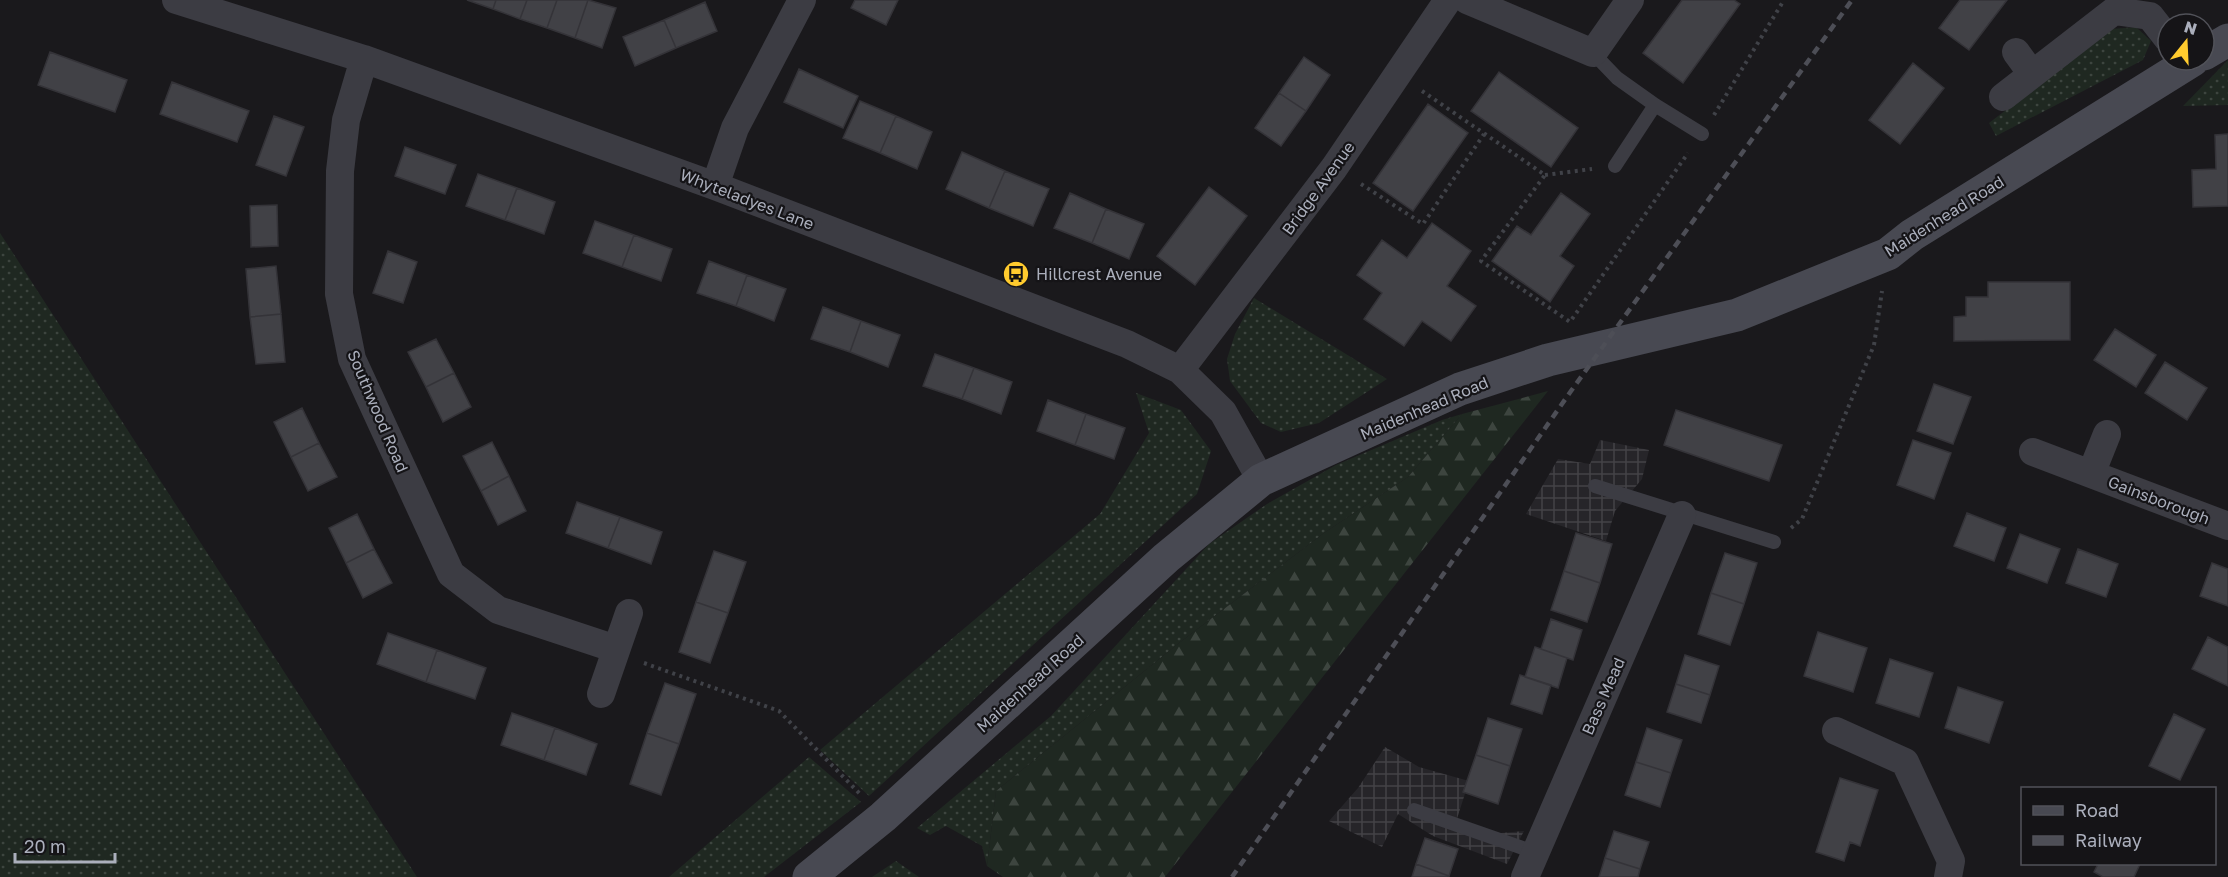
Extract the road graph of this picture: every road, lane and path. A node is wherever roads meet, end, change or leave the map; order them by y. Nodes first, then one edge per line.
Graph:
1 (176, 0) edge
2 (802, 0) edge
3 (1448, 0) edge
4 (1467, 0) edge
5 (1630, 0) edge
6 (1784, 0) edge
7 (2156, 22) edge
8 (2016, 52) dead end
9 (1593, 53) junction
10 (364, 58) junction
11 (2161, 72) edge
12 (2032, 74) junction
13 (1399, 75) junction
14 (2003, 97) dead end
15 (1655, 105) junction
16 (1484, 134) junction
17 (1702, 134) junction
18 (1615, 166) joint
19 (1334, 168) junction
20 (1545, 175) junction
21 (715, 186) junction
22 (1888, 254) junction
23 (1180, 370) junction
24 (2107, 434) dead end
25 (2033, 452) dead end
26 (2091, 474) junction
27 (1262, 480) junction
28 (1595, 486) dead end
29 (1682, 515) junction
30 (2228, 526) edge
31 (1774, 542) joint
32 (629, 613) dead end
33 (616, 649) junction
34 (601, 694) dead end
35 (1836, 731) dead end
36 (1414, 810) dead end
37 (883, 817) junction
38 (1530, 865) edge
39 (809, 877) edge
40 (1948, 877) edge

1 - 10 street, Whyteladyes Lane
2 - 21 street
3 - 13 street, Bridge Avenue
4 - 9 street
5 - 9 street
6 - 17 path
7 - 12 street
8 - 12 street
9 - 15 lane
10 - 21 street, Whyteladyes Lane
10 - 33 street, Southwood Road
11 - 22 main road, Maidenhead Road
12 - 14 street
13 - 16 path
13 - 19 street, Bridge Avenue
15 - 17 lane
15 - 18 lane
16 - 19 path
16 - 20 path
17 - 20 path
18 - 20 path
19 - 23 street, Bridge Avenue
21 - 23 street, Whyteladyes Lane
22 - 27 main road, Maidenhead Road
22 - 31 path
23 - 27 street, Whyteladyes Lane
24 - 26 street, Gainsborough
25 - 26 street, Gainsborough
26 - 30 street, Gainsborough
27 - 37 main road, Maidenhead Road
28 - 29 lane
29 - 31 lane
29 - 38 street, Bass Mead
32 - 33 street
33 - 34 street
33 - 37 path
35 - 40 street
36 - 38 lane
37 - 39 main road, Maidenhead Road

